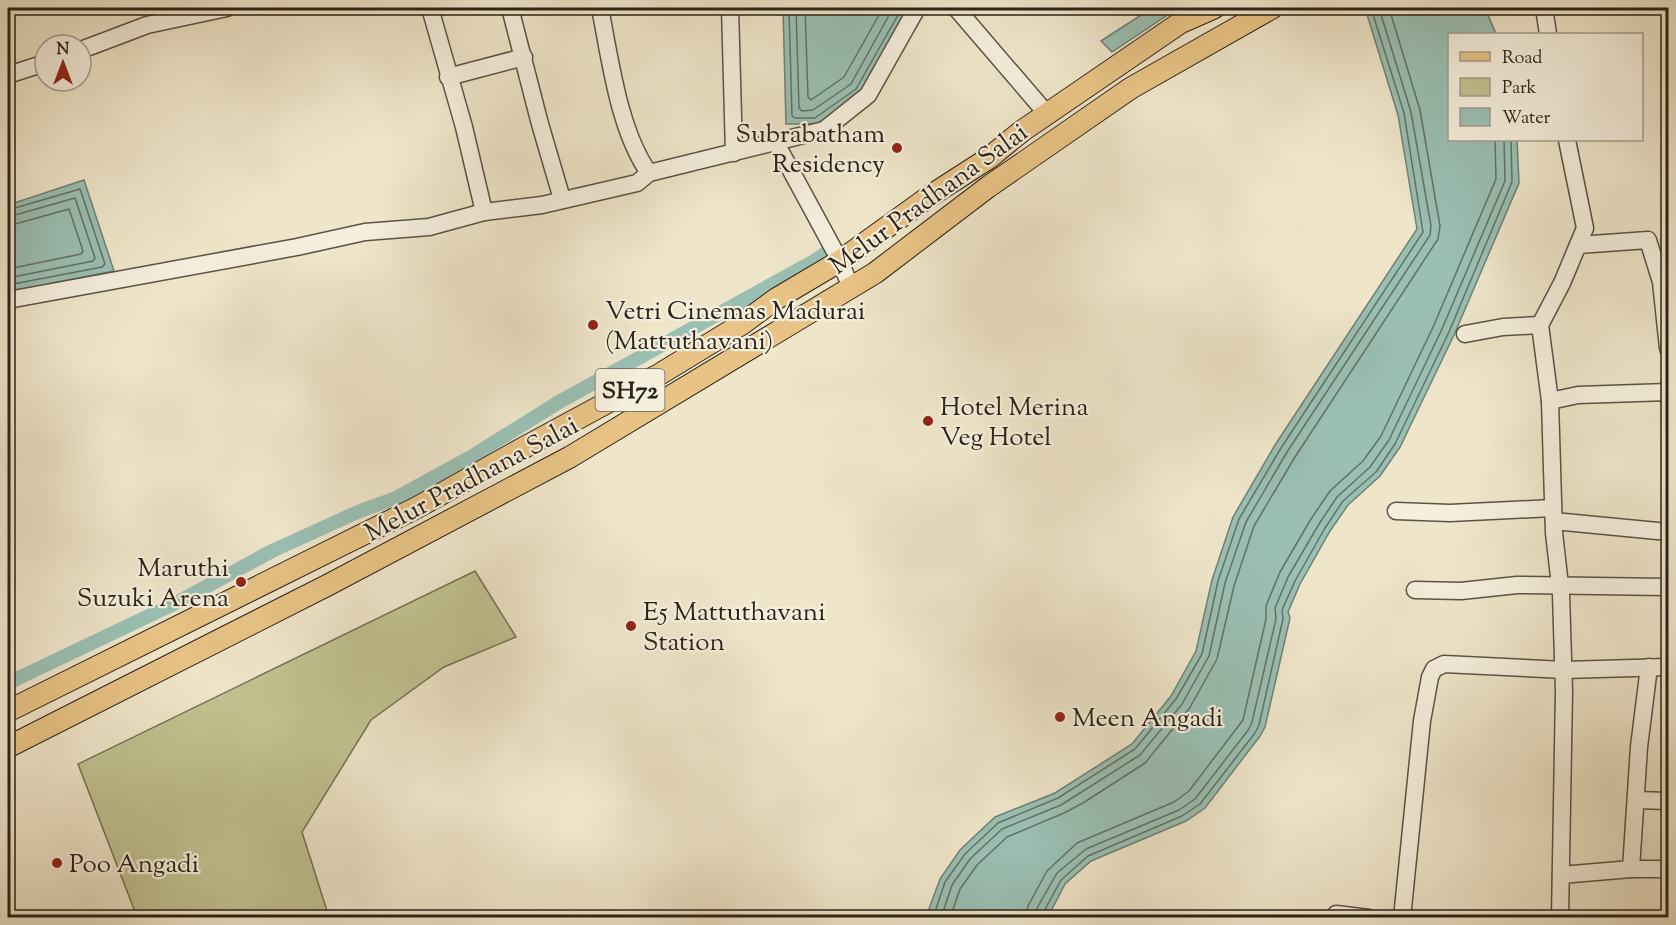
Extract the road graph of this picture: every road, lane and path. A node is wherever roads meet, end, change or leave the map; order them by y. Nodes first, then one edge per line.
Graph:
1 (219, 8) edge
2 (430, 8) edge
3 (510, 8) edge
4 (600, 8) edge
5 (730, 8) edge
6 (916, 8) edge
7 (956, 8) edge
8 (1214, 8) edge
9 (1544, 8) edge
10 (1251, 13) edge
11 (1548, 33) edge
12 (93, 45) edge
13 (524, 57) junction
14 (33, 67) edge
15 (8, 75) edge
16 (448, 77) junction
17 (1047, 114) junction
18 (1567, 141) edge
19 (776, 143) junction
20 (734, 153) junction
21 (649, 173) junction
22 (562, 199) junction
23 (484, 212) junction
24 (1578, 245) junction
25 (840, 261) junction
26 (851, 288) junction
27 (8, 300) edge
28 (1540, 325) junction
29 (1465, 333) dead end
30 (1668, 348) edge
31 (1668, 392) edge
32 (1550, 401) junction
33 (1396, 511) dead end
34 (1554, 514) junction
35 (1668, 532) edge
36 (1561, 586) junction
37 (1668, 587) edge
38 (1415, 590) dead end
39 (1649, 667) junction
40 (1668, 667) edge
41 (1564, 670) junction
42 (8, 711) edge
43 (8, 747) edge
44 (1635, 800) junction
45 (1668, 801) edge
46 (1630, 869) junction
47 (1668, 869) edge
48 (1561, 875) junction
49 (1336, 914) dead end
50 (1369, 918) edge
51 (1402, 918) edge
52 (1560, 918) edge

1 - 12 street
2 - 16 street
3 - 13 street
4 - 21 street
5 - 20 street
6 - 19 street
7 - 17 street
8 - 17 main road, Melur Pradhana Salai / SH72
9 - 11 street
10 - 26 main road, Melur Pradhana Salai / SH72
13 - 16 street
13 - 22 street
14 - 15 street
16 - 23 street
17 - 25 main road, Melur Pradhana Salai / SH72
18 - 24 street
19 - 20 street
19 - 25 street
20 - 21 street
21 - 22 street
22 - 23 street
23 - 27 street
24 - 28 street
24 - 30 street
25 - 26 street
25 - 42 main road, Melur Pradhana Salai / SH72
26 - 43 main road, Melur Pradhana Salai / SH72
28 - 29 street
28 - 32 street
31 - 32 street
32 - 34 street
33 - 34 street
34 - 35 street
34 - 36 street
36 - 37 street
36 - 38 street
36 - 41 street
39 - 40 street
39 - 41 street
39 - 44 street
41 - 48 street
41 - 51 street
44 - 45 street
44 - 46 street
46 - 47 street
46 - 48 street
48 - 52 street
49 - 50 street

